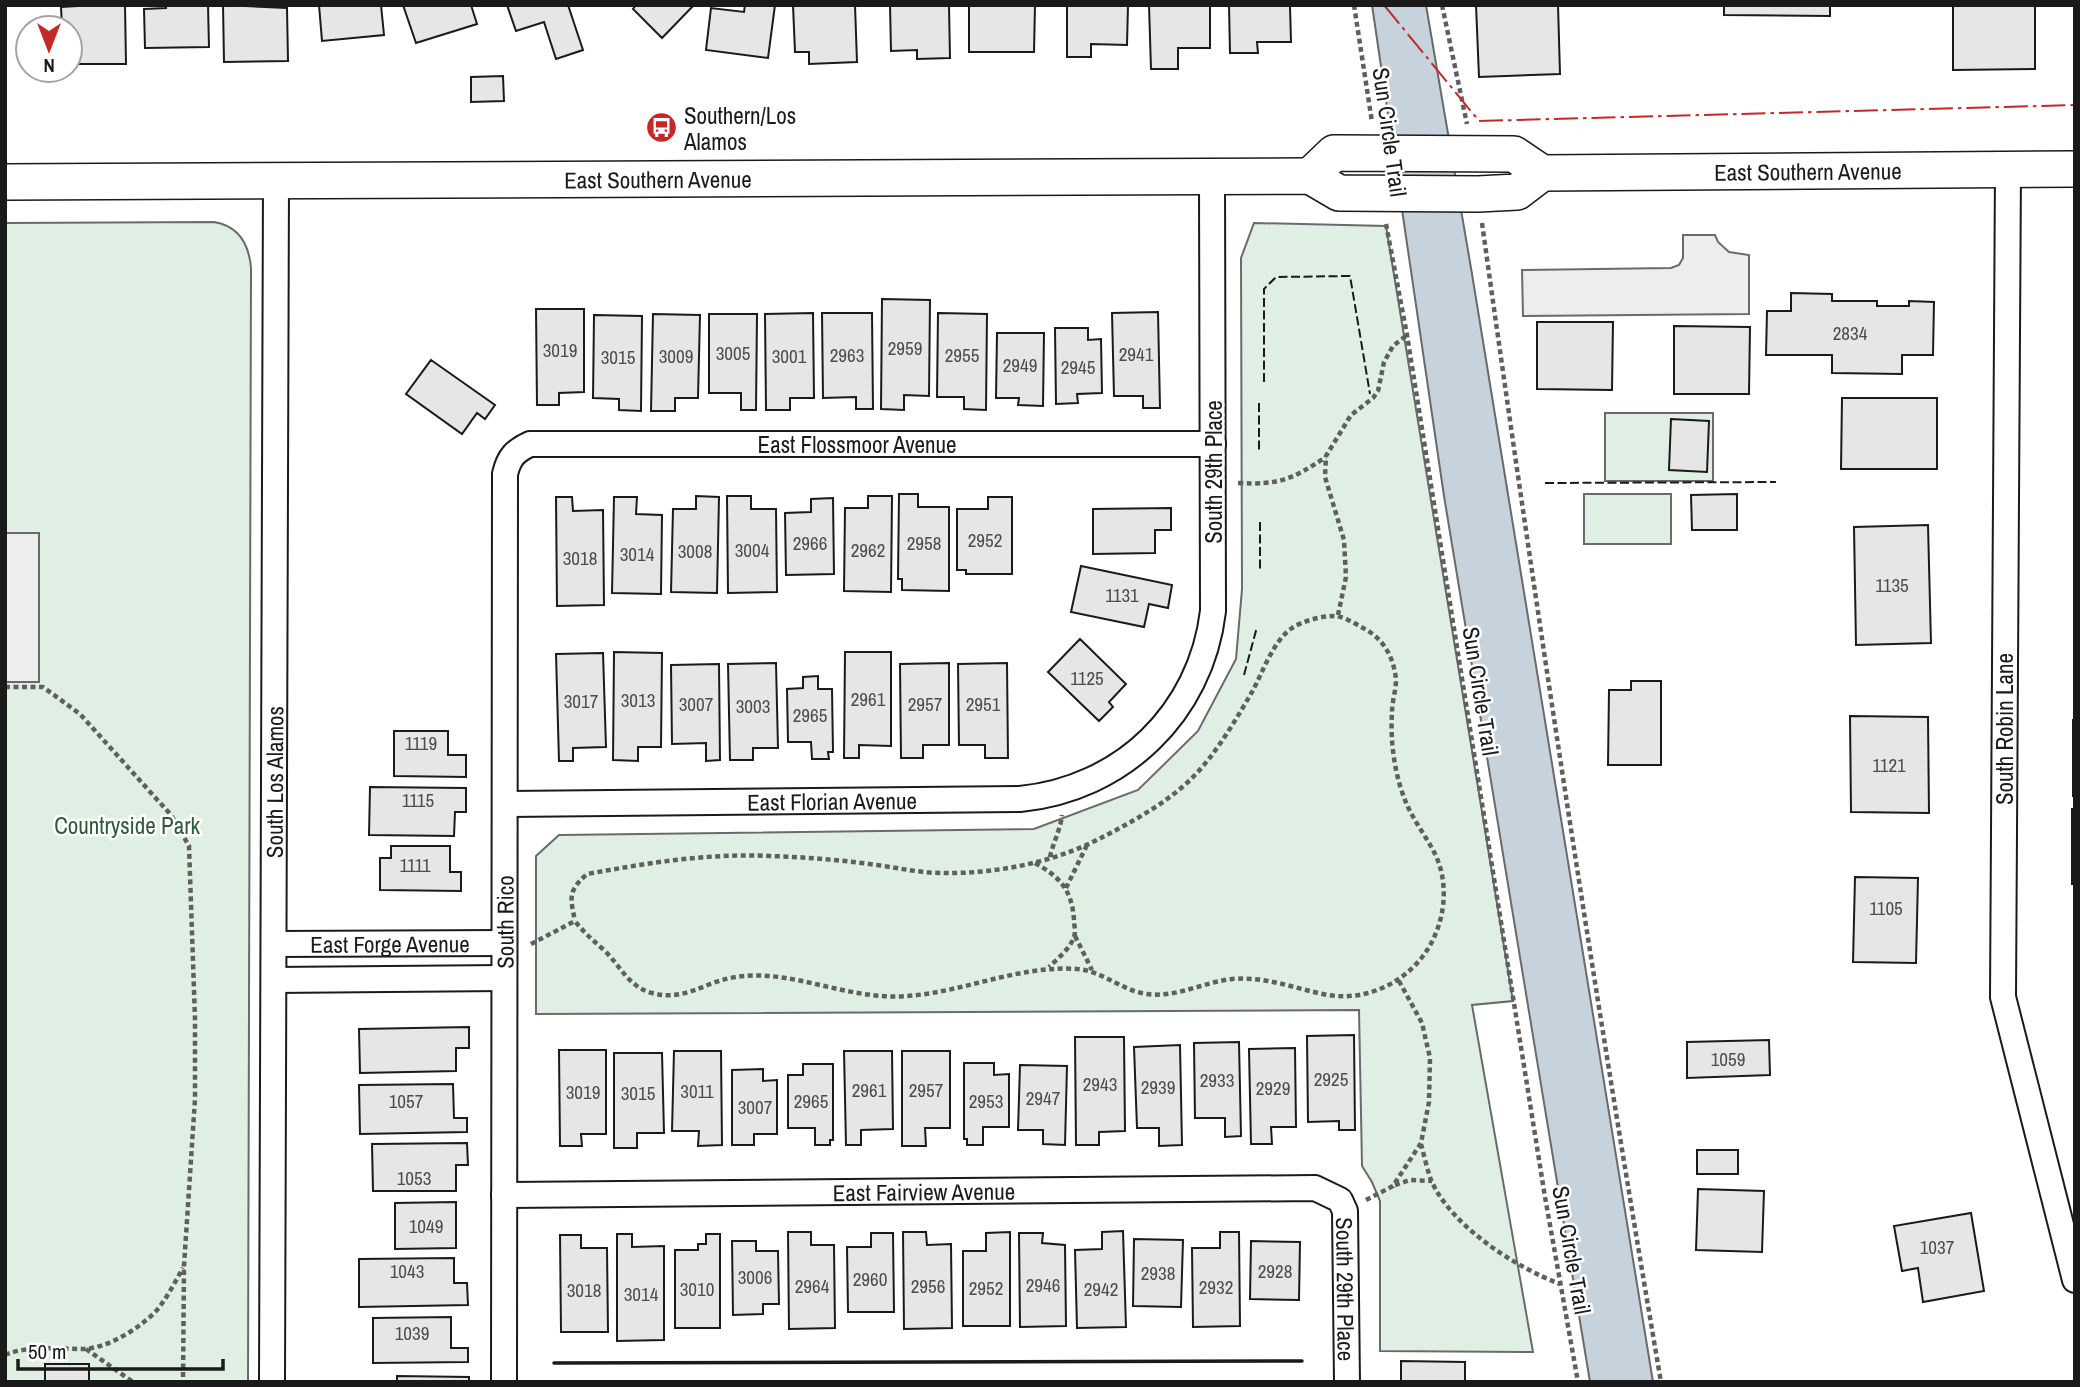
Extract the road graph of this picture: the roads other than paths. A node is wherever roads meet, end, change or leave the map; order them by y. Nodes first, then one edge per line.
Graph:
1 (2008, 169) junction
2 (2075, 169) edge
3 (1542, 173) junction
4 (1212, 176) junction
5 (1310, 176) junction
6 (275, 181) junction
7 (5, 182) edge
8 (1213, 444) junction
9 (508, 460) joint
10 (1142, 746) joint
11 (506, 804) junction
12 (274, 944) junction
13 (504, 961) junction
14 (274, 980) junction
15 (505, 1195) junction
16 (1342, 1205) joint
17 (2075, 1280) edge
18 (272, 1382) edge
19 (504, 1382) edge
20 (1347, 1382) edge

1 - 2 main road, East Southern Avenue
1 - 3 main road, East Southern Avenue
1 - 17 street, South Robin Lane
3 - 5 main road, East Southern Avenue
3 - 5 main road
4 - 5 main road, East Southern Avenue
4 - 6 main road, East Southern Avenue
4 - 8 street, South 29th Place
6 - 7 main road, East Southern Avenue
6 - 12 street, South Los Alamos
8 - 9 street, East Flossmoor Avenue
8 - 10 street, South 29th Place
9 - 11 street, South Rico
10 - 11 street, East Florian Avenue
11 - 13 street, South Rico
12 - 13 street, East Forge Avenue
12 - 14 street, South Los Alamos
13 - 14 street, East Forge Avenue
13 - 15 street, South Rico
14 - 18 street, South Los Alamos
15 - 16 street, East Fairview Avenue
15 - 19 street, South Rico
16 - 20 street, South 29th Place

